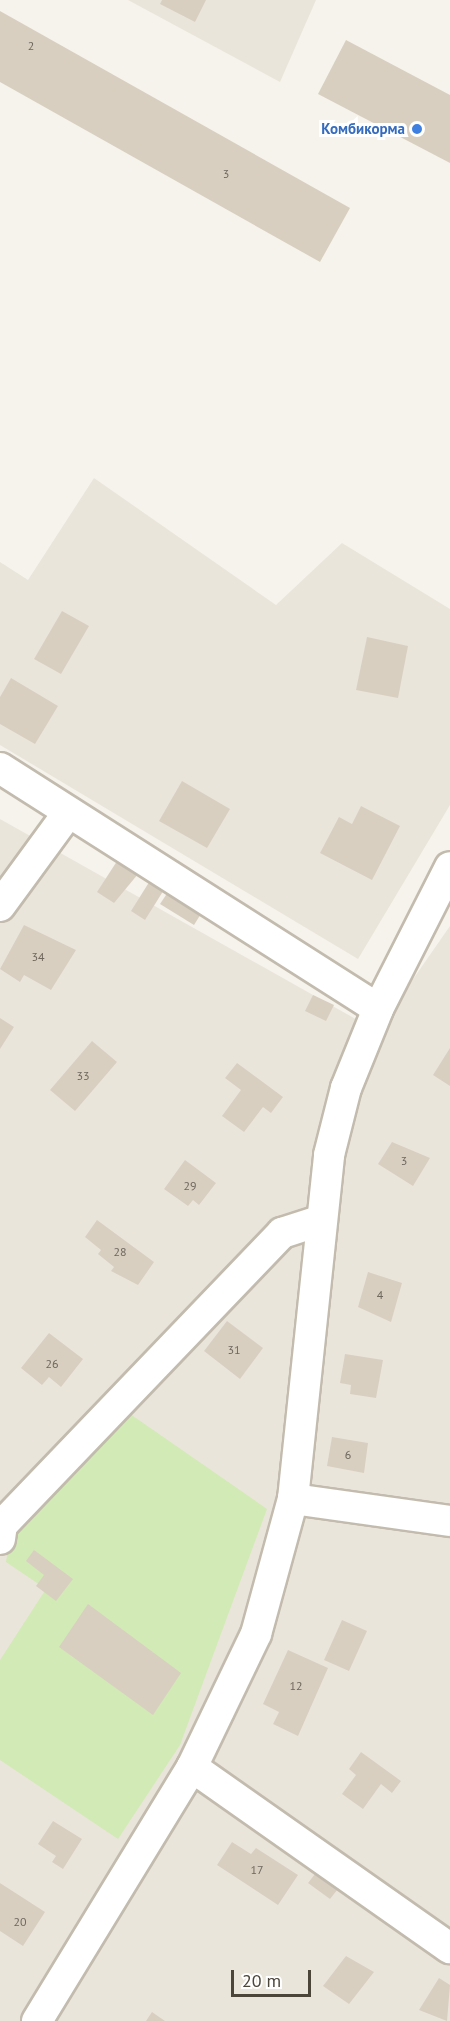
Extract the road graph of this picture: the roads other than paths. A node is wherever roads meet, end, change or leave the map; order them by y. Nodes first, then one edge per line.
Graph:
1 (0, 768) edge
2 (68, 813) junction
3 (450, 867) edge
4 (0, 906) edge
5 (378, 1009) junction
6 (320, 1221) junction
7 (293, 1499) junction
8 (450, 1521) edge
9 (0, 1539) edge
10 (192, 1767) junction
11 (450, 1948) edge
12 (37, 2021) edge

1 - 2 street
2 - 4 street
2 - 5 street
3 - 5 street
5 - 6 street
6 - 7 street
6 - 9 street
7 - 8 street
7 - 10 street
10 - 11 street
10 - 12 street

